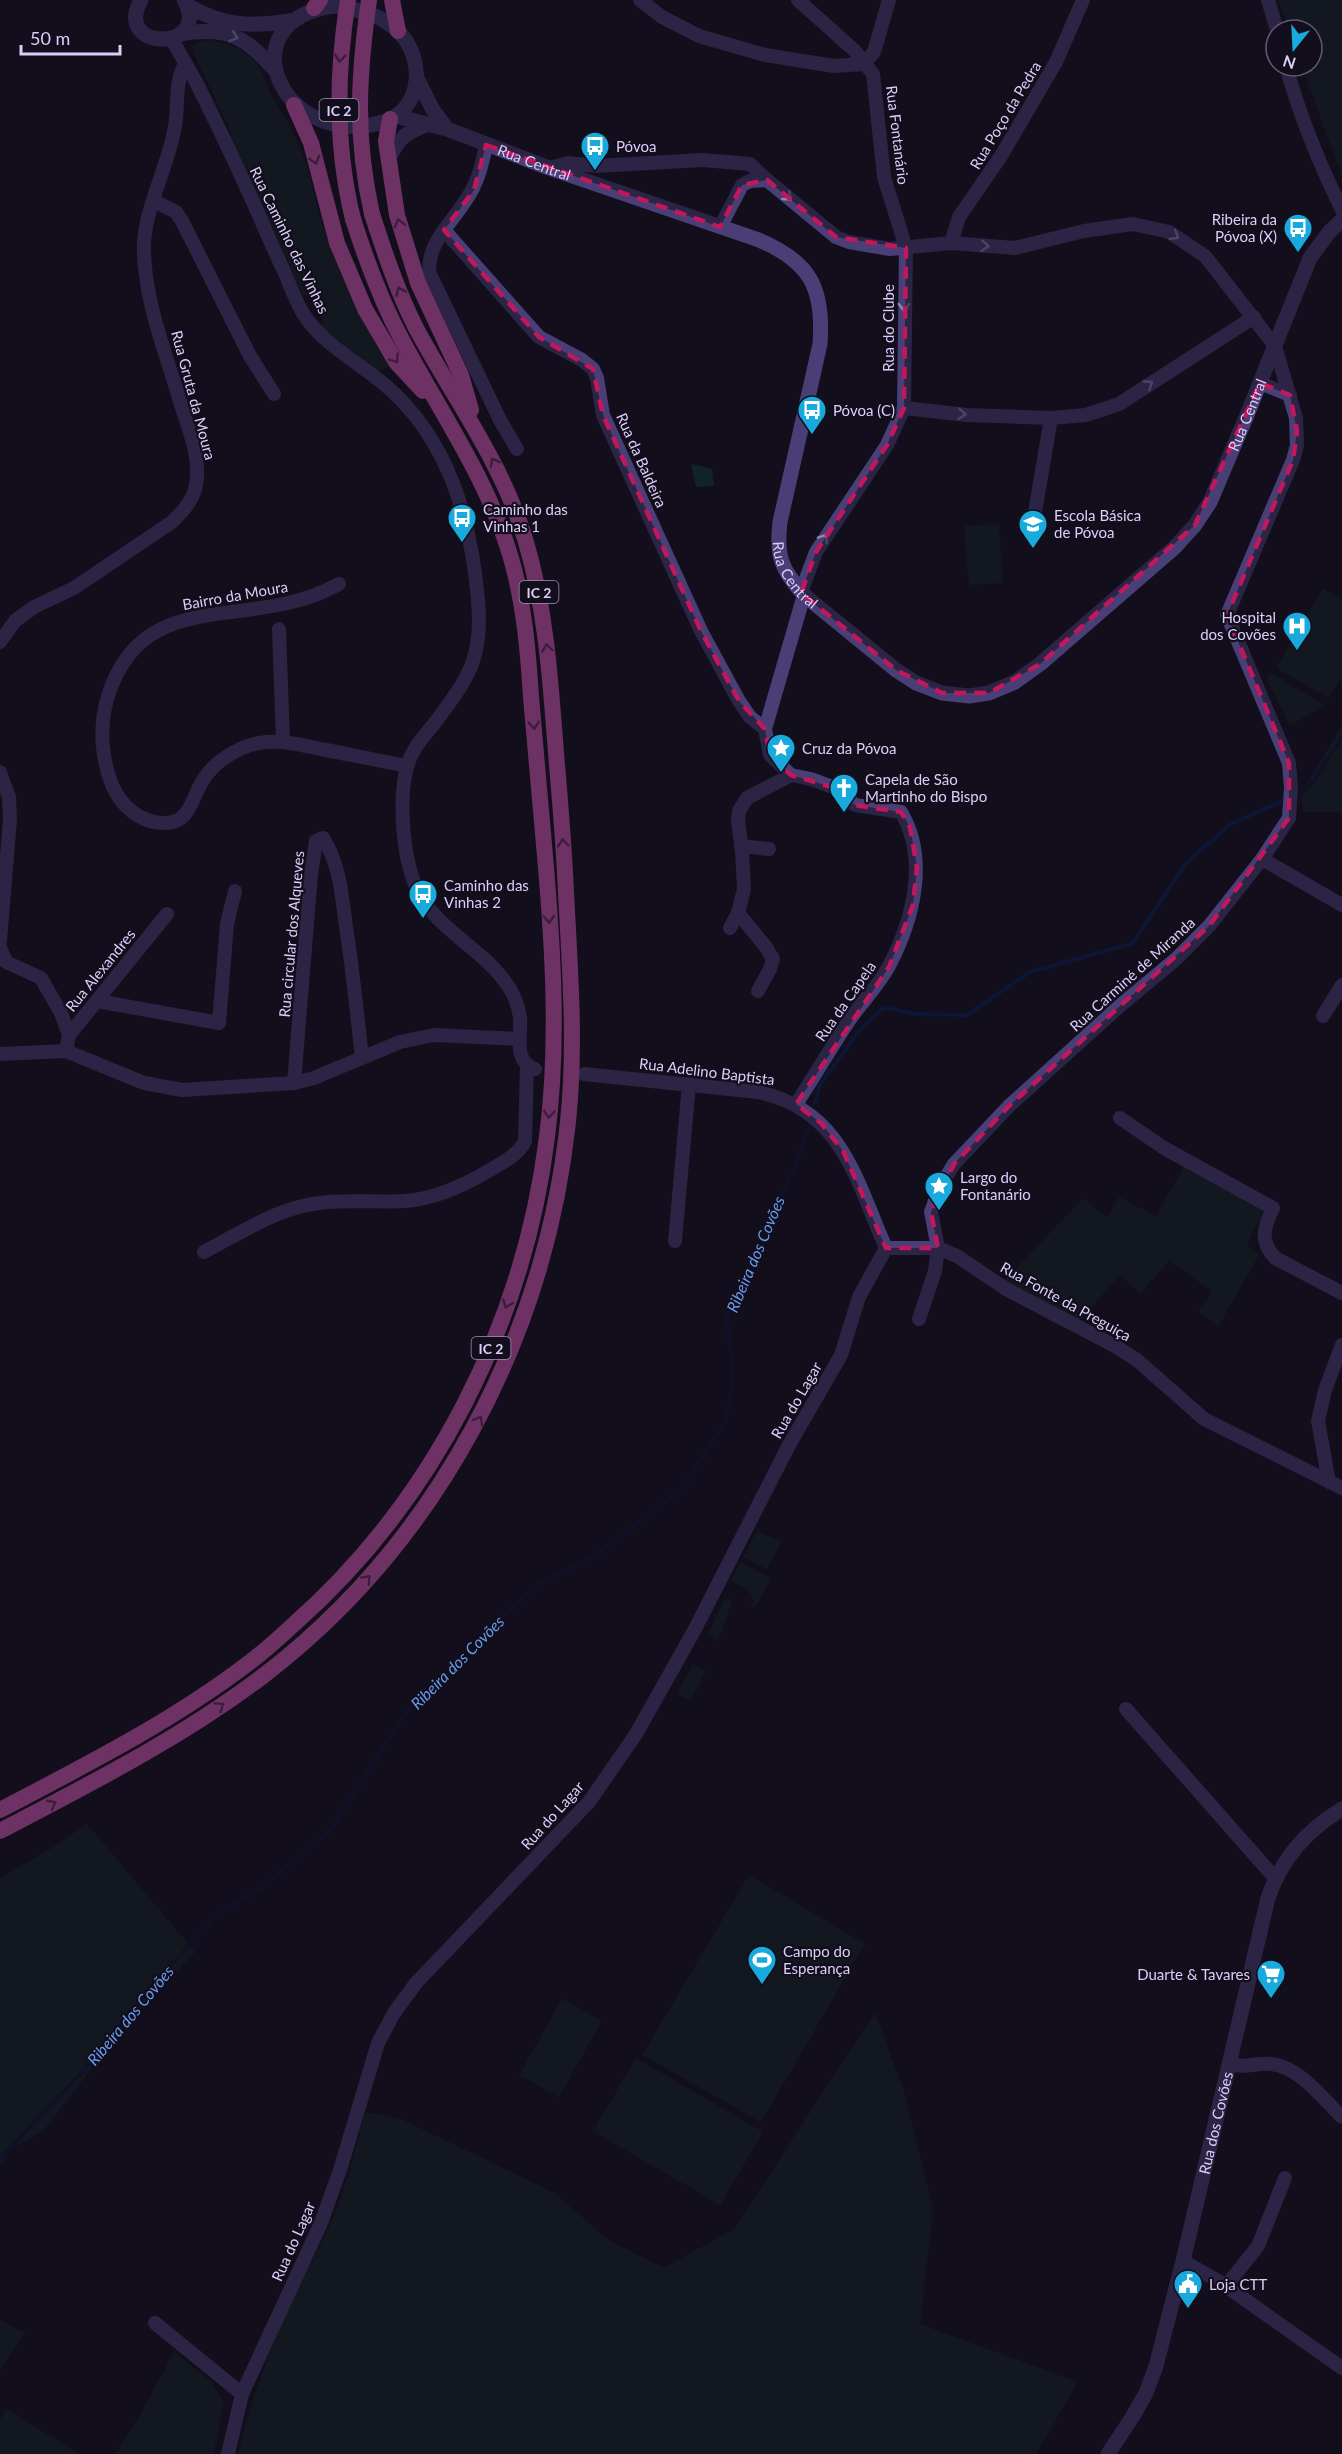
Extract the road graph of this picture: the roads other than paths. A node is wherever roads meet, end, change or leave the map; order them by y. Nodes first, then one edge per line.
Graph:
1 (348, 0) edge
2 (369, 0) edge
3 (392, 0) edge
4 (640, 0) edge
5 (798, 0) edge
6 (889, 0) edge
7 (1083, 0) edge
8 (1269, 0) edge
9 (139, 1) edge
10 (185, 2) edge
11 (317, 4) edge
12 (1273, 18) edge
13 (290, 21) junction
14 (398, 31) junction
15 (176, 36) junction
16 (185, 64) junction
17 (864, 64) junction
18 (276, 71) junction
19 (417, 78) junction
20 (1289, 78) edge
21 (294, 105) junction
22 (393, 118) junction
23 (428, 124) junction
24 (447, 129) junction
25 (486, 145) junction
26 (388, 161) junction
27 (549, 168) junction
28 (767, 180) junction
29 (154, 201) junction
30 (1342, 210) edge
31 (1342, 220) edge
32 (720, 227) junction
33 (444, 230) junction
34 (951, 243) junction
35 (906, 248) junction
36 (1254, 317) junction
37 (1275, 346) junction
38 (1260, 383) junction
39 (274, 394) dead end
40 (1290, 395) junction
41 (904, 408) junction
42 (444, 415) junction
43 (1051, 418) junction
44 (478, 434) junction
45 (517, 449) dead end
46 (1033, 524) dead end
47 (339, 584) dead end
48 (802, 593) junction
49 (279, 629) dead end
50 (0, 642) edge
51 (765, 729) junction
52 (283, 742) junction
53 (770, 755) junction
54 (407, 766) junction
55 (0, 772) edge
56 (791, 775) junction
57 (775, 785) junction
58 (741, 846) junction
59 (769, 849) dead end
60 (1262, 859) junction
61 (235, 891) dead end
62 (1342, 905) edge
63 (738, 913) junction
64 (167, 914) dead end
65 (730, 928) dead end
66 (0, 941) edge
67 (0, 947) edge
68 (1342, 985) edge
69 (758, 991) dead end
70 (97, 1001) junction
71 (1323, 1016) dead end
72 (69, 1035) junction
73 (519, 1039) junction
74 (66, 1051) junction
75 (0, 1054) edge
76 (362, 1058) junction
77 (584, 1074) dead end
78 (294, 1083) junction
79 (689, 1084) junction
80 (796, 1104) junction
81 (1120, 1119) dead end
82 (675, 1241) dead end
83 (886, 1248) junction
84 (938, 1248) junction
85 (204, 1252) dead end
86 (1342, 1293) edge
87 (919, 1319) dead end
88 (1342, 1345) edge
89 (1329, 1482) junction
90 (1342, 1488) edge
91 (1126, 1709) dead end
92 (1342, 1809) edge
93 (0, 1810) edge
94 (0, 1831) edge
95 (1275, 1878) junction
96 (1229, 2064) junction
97 (1342, 2117) edge
98 (1285, 2178) dead end
99 (1183, 2261) junction
100 (1226, 2286) junction
101 (155, 2323) dead end
102 (1342, 2368) edge
103 (242, 2394) junction
104 (228, 2454) edge
105 (1108, 2454) edge

1 -> 42 highway, IC 2, bridge
44 -> 2 highway, IC 2, bridge
3 - 14 highway
4 - 17 street
5 - 17 street, Rua Fontanário
6 - 17 street
7 - 34 street, Rua Poço da Pedra
8 - 12 street
9 - 15 street
10 - 13 street
10 - 15 street
11 - 13 street
11 - 14 street
13 - 18 street
14 - 19 street
15 - 16 street, Rua Caminho das Vinhas
15 -> 18 street
16 - 29 street, Rua Gruta da Moura
16 - 54 street, Rua Caminho das Vinhas
17 - 35 street, Rua Fontanário
18 - 21 street
19 - 22 street
19 - 24 street
20 - 30 street
21 - 22 street
21 -> 42 highway
22 - 23 street, Rua Central
22 - 26 highway
23 - 24 street, Rua Central
23 - 26 street
24 - 25 street, Rua Central
25 - 27 street, Rua Central
25 - 33 street
44 -> 26 highway
27 - 28 street, Rua Carminé de Miranda
27 - 32 street, Rua Central
28 - 32 street
28 -> 35 street, Rua Carminé de Miranda
29 - 39 street
29 - 50 street, Rua Gruta da Moura
31 - 37 street, Rua Central
32 - 48 street, Rua Central
33 - 45 street
33 - 51 street, Rua da Baldeira
34 - 35 street, Rua Carminé de Miranda
34 -> 36 street, Rua Carminé de Miranda
35 -> 41 street, Rua do Clube
36 - 37 street, Rua Carminé de Miranda
43 -> 36 street
37 - 38 street, Rua Central
37 - 40 street, Rua Carminé de Miranda
38 - 40 street
38 - 48 street, Rua Central
40 - 60 street, Rua Carminé de Miranda
41 -> 43 street
48 -> 41 street
42 -> 93 highway, IC 2
43 - 46 street
94 -> 44 highway, IC 2
47 - 52 street, Bairro da Moura
48 - 51 street
49 - 52 street
51 - 53 street
52 - 54 street, Bairro da Moura
53 - 56 street, Rua da Capela
53 - 57 street
54 - 73 street, Rua Caminho das Vinhas
55 - 66 street
56 - 57 street
56 - 80 street, Rua da Capela
57 - 58 street
58 - 59 street
58 - 63 street
60 - 62 street
60 - 84 street, Rua Carminé de Miranda
61 - 70 street
63 - 65 street
63 - 69 street
64 - 70 street, Rua Alexandres
67 - 72 street
68 - 71 street
70 - 72 street, Rua Alexandres
72 - 74 street, Rua Alexandres
73 - 76 street
73 - 85 street, Rua Caminho das Vinhas
74 - 75 street
74 - 78 street
76 - 78 street
76 - 78 street, Rua circular dos Alqueves
77 - 79 street, Rua Adelino Baptista
79 - 80 street, Rua Adelino Baptista
79 - 82 street
80 - 83 street, Rua Adelino Baptista
81 - 86 street
83 - 84 street, Rua Fonte da Preguiça
83 - 103 street, Rua do Lagar
84 - 87 street
84 - 89 street, Rua Fonte da Preguiça
88 - 89 street
89 - 90 street, Rua Fonte da Preguiça
91 - 95 street
92 - 95 street, Rua dos Covões
95 - 96 street, Rua dos Covões
96 - 97 street
96 - 99 street, Rua dos Covões
98 - 100 street
99 - 100 street
99 - 105 street, Rua dos Covões
100 - 102 street
101 - 103 street
103 - 104 street, Rua do Lagar

